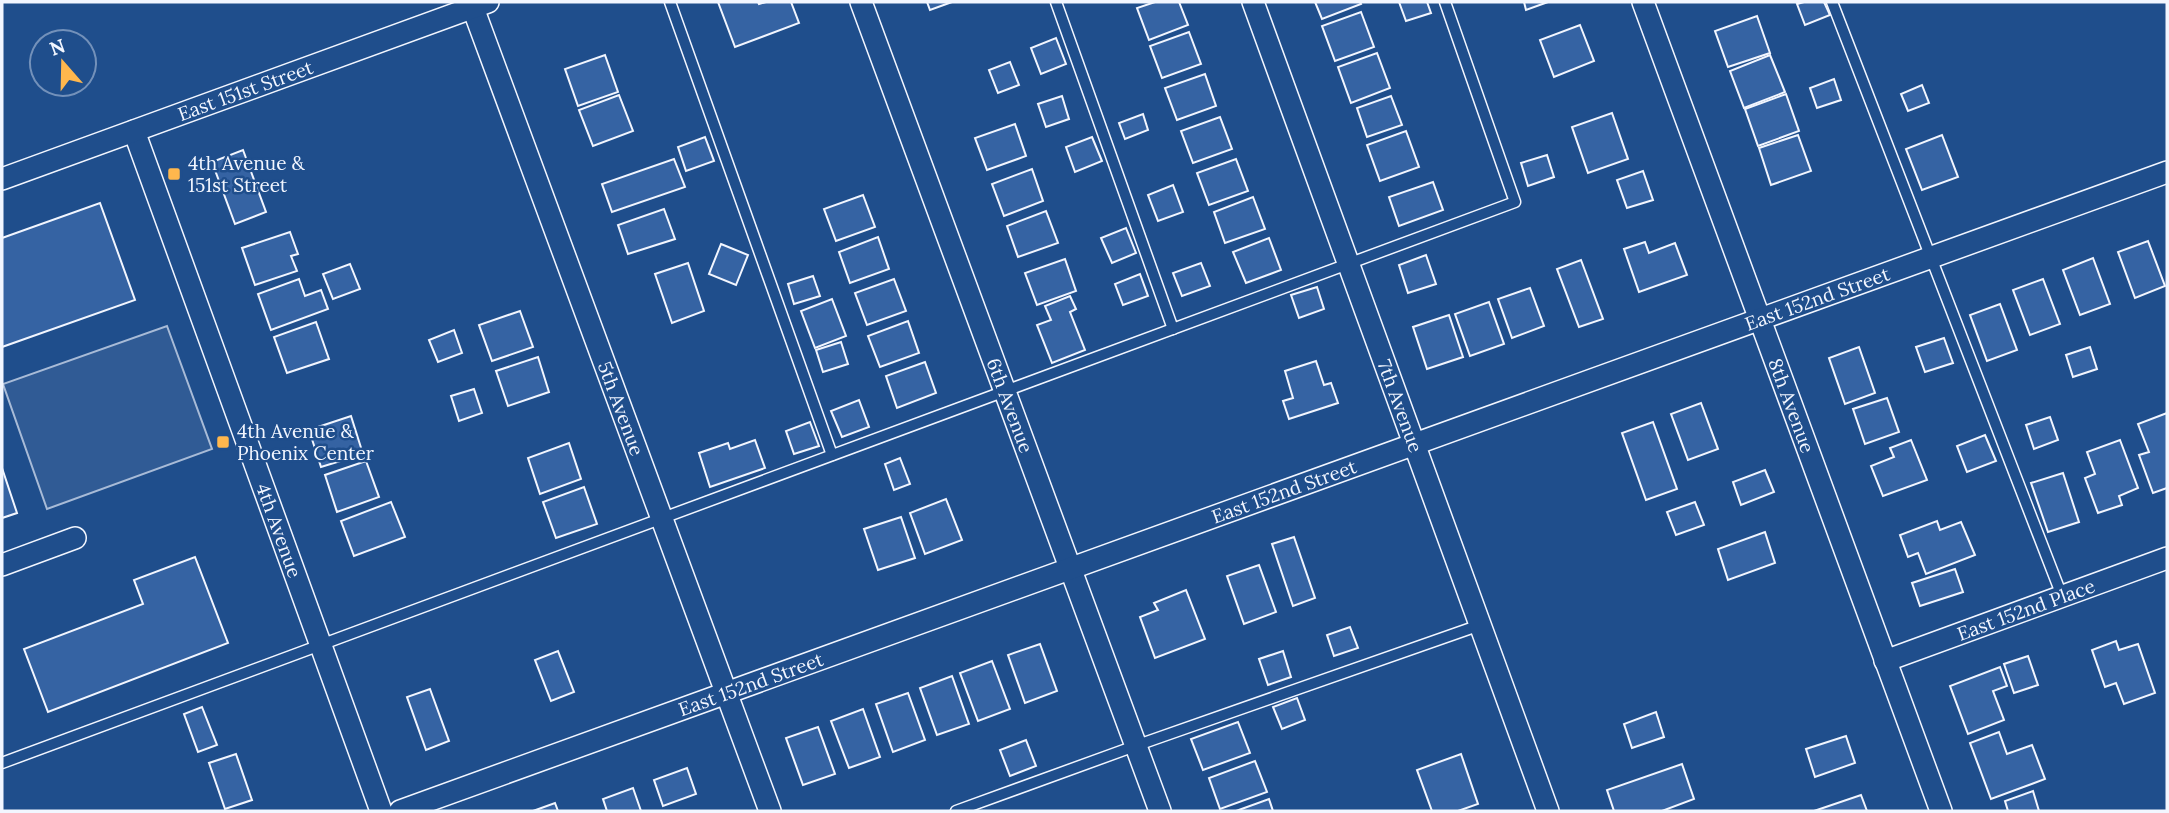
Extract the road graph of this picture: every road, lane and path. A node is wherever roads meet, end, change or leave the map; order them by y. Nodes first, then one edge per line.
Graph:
1 (670, 2) edge
2 (861, 2) edge
3 (1056, 2) edge
4 (1253, 2) edge
5 (1445, 2) edge
6 (1643, 2) edge
7 (1832, 2) edge
8 (480, 5) edge
9 (134, 131) junction
10 (2167, 172) edge
11 (2, 179) edge
12 (1930, 257) junction
13 (1349, 263) junction
14 (1760, 319) junction
15 (1173, 329) junction
16 (1005, 391) junction
17 (1415, 444) junction
18 (832, 455) junction
19 (661, 518) junction
20 (75, 538) dead end
21 (2167, 558) edge
22 (2, 565) edge
23 (1070, 569) junction
24 (2062, 596) junction
25 (1480, 625) junction
26 (320, 645) junction
27 (1885, 661) junction
28 (726, 693) junction
29 (1135, 746) junction
30 (2, 762) edge
31 (380, 811) edge
32 (400, 811) edge
33 (770, 811) edge
34 (956, 811) edge
35 (1160, 811) edge
36 (1548, 811) edge
37 (1941, 811) edge

1 - 18 lane
2 - 16 street, 6th Avenue
3 - 15 lane
4 - 13 street, 7th Avenue
5 - 13 lane
6 - 14 street, 8th Avenue
7 - 12 lane
8 - 9 street, East 151st Street
8 - 19 street, 5th Avenue
9 - 11 street, East 151st Street
9 - 26 street, 4th Avenue
10 - 12 street, East 152nd Street
12 - 14 street, East 152nd Street
12 - 24 lane
13 - 15 lane
13 - 17 street, 7th Avenue
14 - 17 street, East 152nd Street
14 - 27 street, 8th Avenue
15 - 16 lane
16 - 18 lane
16 - 23 street, 6th Avenue
17 - 23 street, East 152nd Street
17 - 25 street, 7th Avenue
18 - 19 lane
19 - 26 lane
19 - 28 street, 5th Avenue
20 - 22 street
21 - 24 street, East 152nd Place
23 - 28 street, East 152nd Street
23 - 29 street, 6th Avenue
24 - 27 street, East 152nd Place
25 - 29 lane
25 - 36 street, 7th Avenue
26 - 30 lane
26 - 31 street, 4th Avenue
27 - 37 street, 8th Avenue
28 - 32 street, East 152nd Street
28 - 33 street, 5th Avenue
29 - 34 lane
29 - 35 street, 6th Avenue

